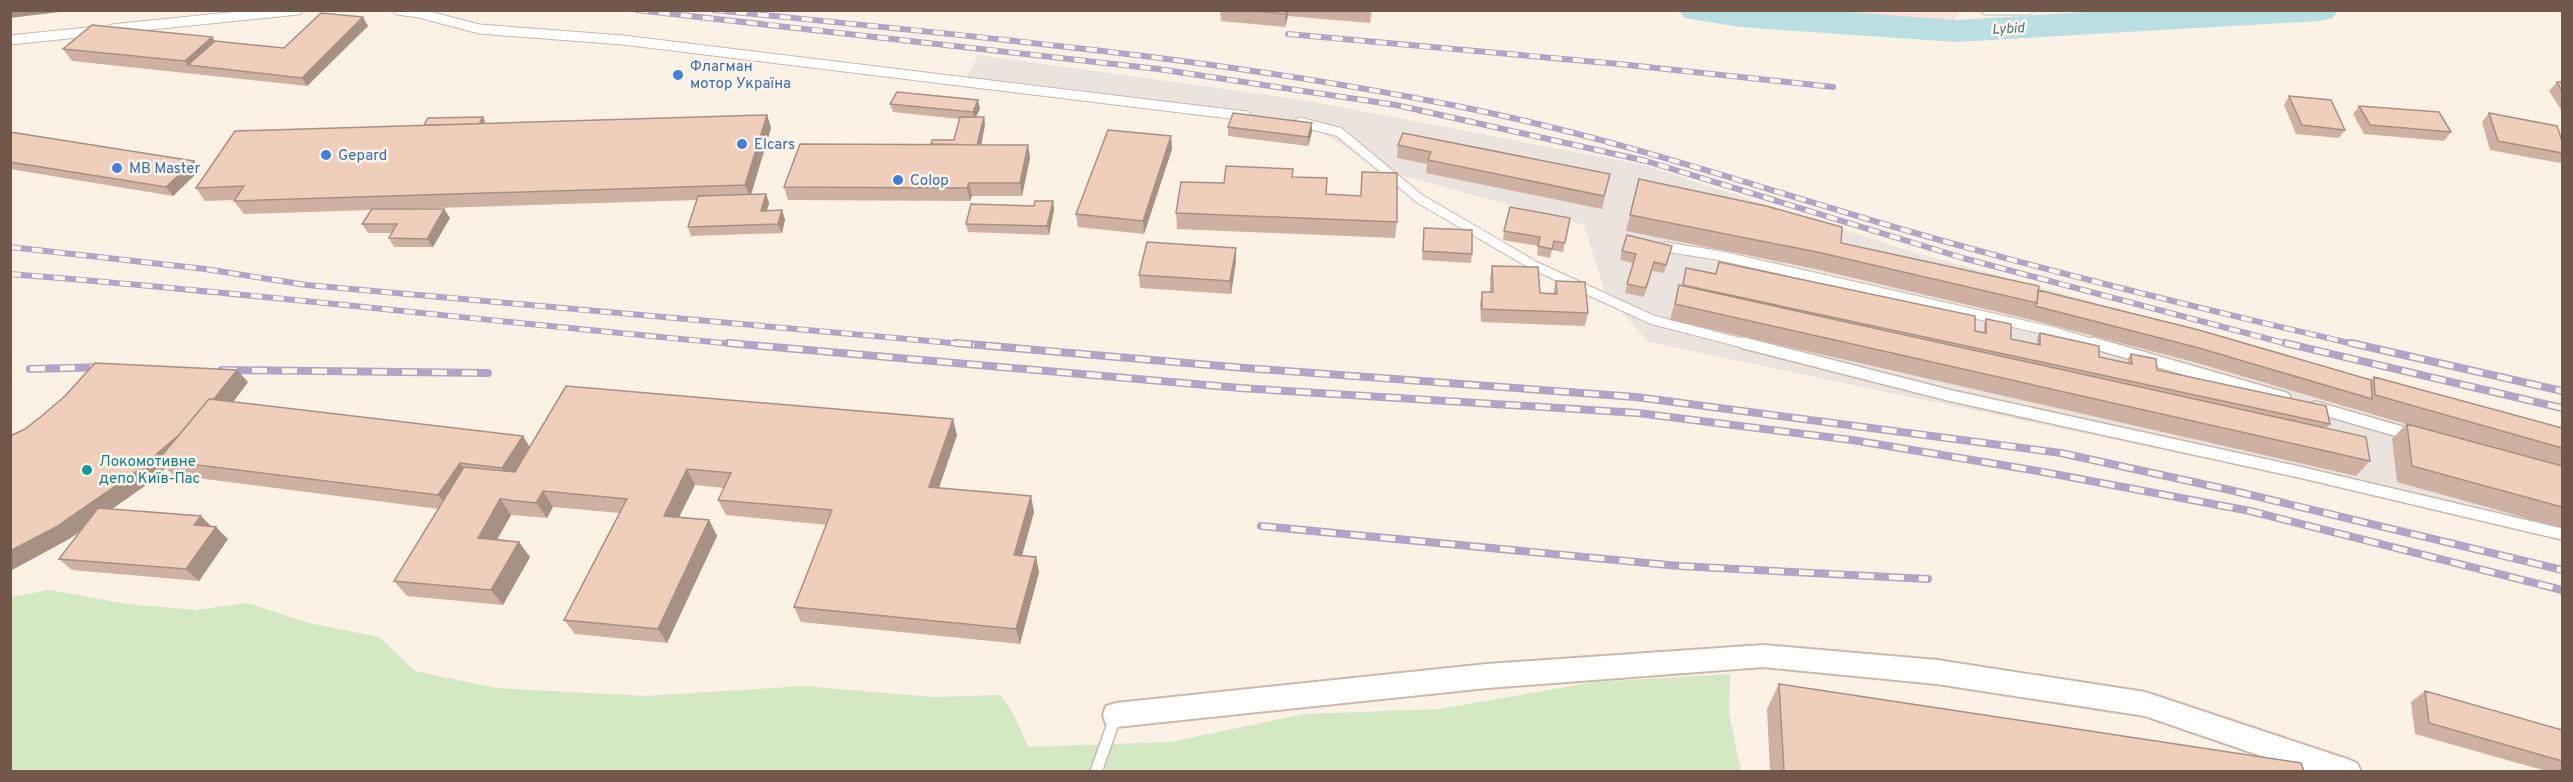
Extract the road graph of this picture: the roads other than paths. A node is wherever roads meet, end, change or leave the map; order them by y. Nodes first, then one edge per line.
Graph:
1 (298, 10) edge
2 (398, 10) edge
3 (1986, 10) edge
4 (2028, 10) edge
5 (10, 39) edge
6 (1252, 116) edge
7 (1287, 121) edge
8 (1665, 247) edge
9 (2426, 438) edge
10 (2562, 534) edge
11 (1116, 715) joint
12 (1096, 771) edge
13 (2346, 771) edge

1 - 5 lane
2 - 6 lane
3 - 4 lane
7 - 10 lane
8 - 9 lane
11 - 12 lane
11 - 13 street

